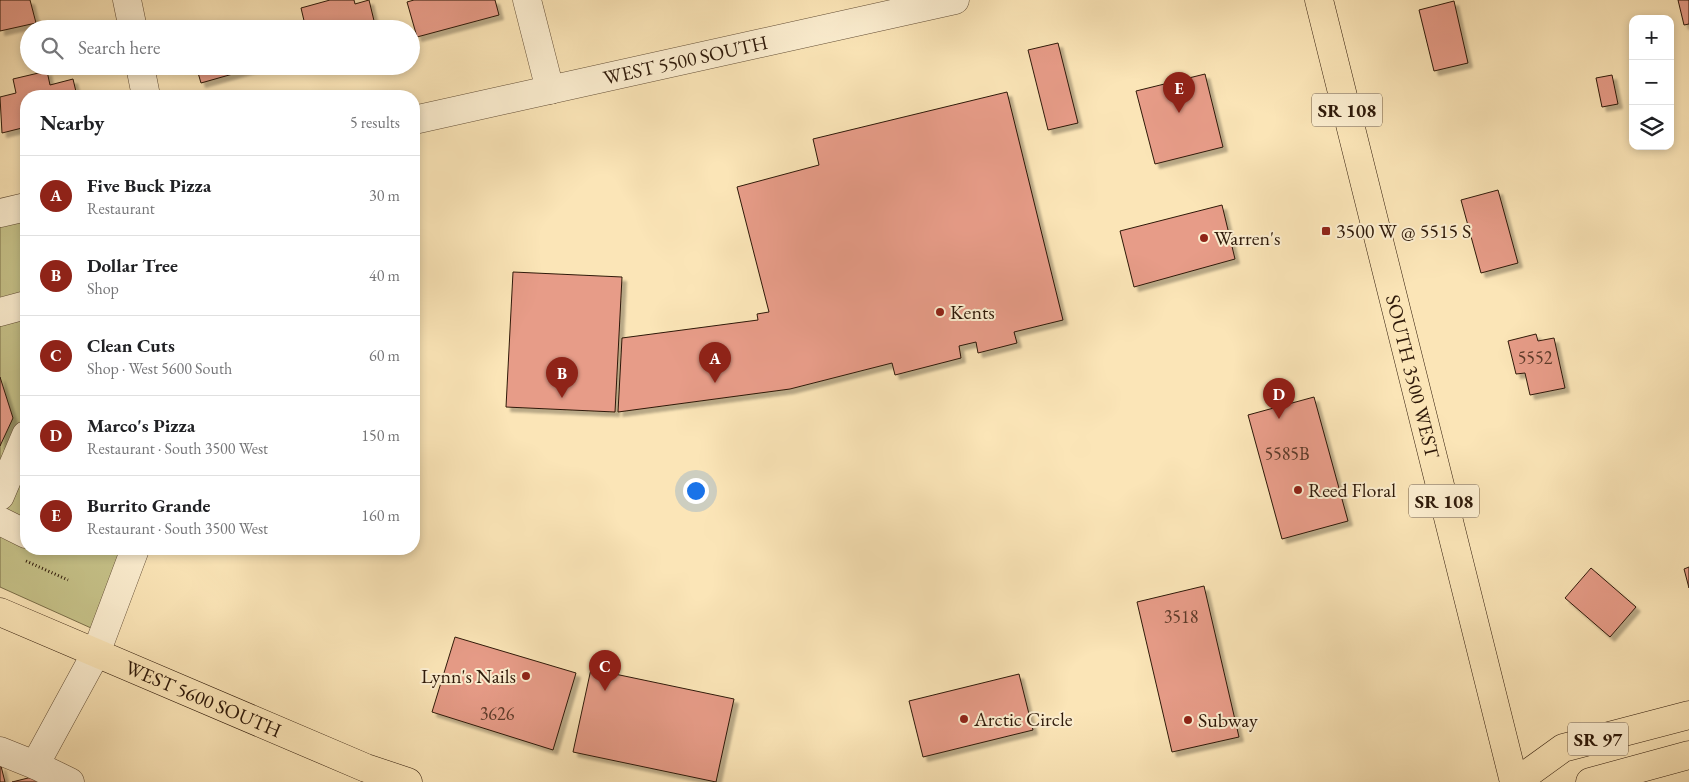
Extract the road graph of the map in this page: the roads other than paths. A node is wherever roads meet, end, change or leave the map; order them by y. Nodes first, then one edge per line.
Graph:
1 (127, 0) edge
2 (527, 0) edge
3 (955, 0) edge
4 (1319, 0) edge
5 (131, 20) edge
6 (142, 75) edge
7 (145, 90) edge
8 (550, 90) junction
9 (420, 119) edge
10 (20, 208) edge
11 (0, 213) edge
12 (20, 307) edge
13 (0, 312) edge
14 (20, 449) edge
15 (0, 496) edge
16 (0, 522) edge
17 (20, 544) edge
18 (133, 555) edge
19 (0, 612) edge
20 (96, 653) junction
21 (1689, 715) edge
22 (0, 750) edge
23 (1689, 755) edge
24 (35, 765) junction
25 (70, 782) edge
26 (408, 782) edge
27 (1515, 782) edge
28 (1590, 782) edge

1 - 5 street
2 - 8 street
3 - 8 street, WEST 5500 SOUTH
4 - 27 main road, SOUTH 3500 WEST / SR 108
6 - 7 street
8 - 9 street, WEST 5500 SOUTH
10 - 11 street
12 - 13 street
14 - 15 street
16 - 17 street
18 - 20 street
19 - 20 main road, WEST 5600 SOUTH
20 - 24 street
20 - 26 main road, WEST 5600 SOUTH
21 - 27 main road, SR 97
22 - 24 street
23 - 28 main road, SR 97
24 - 25 street

